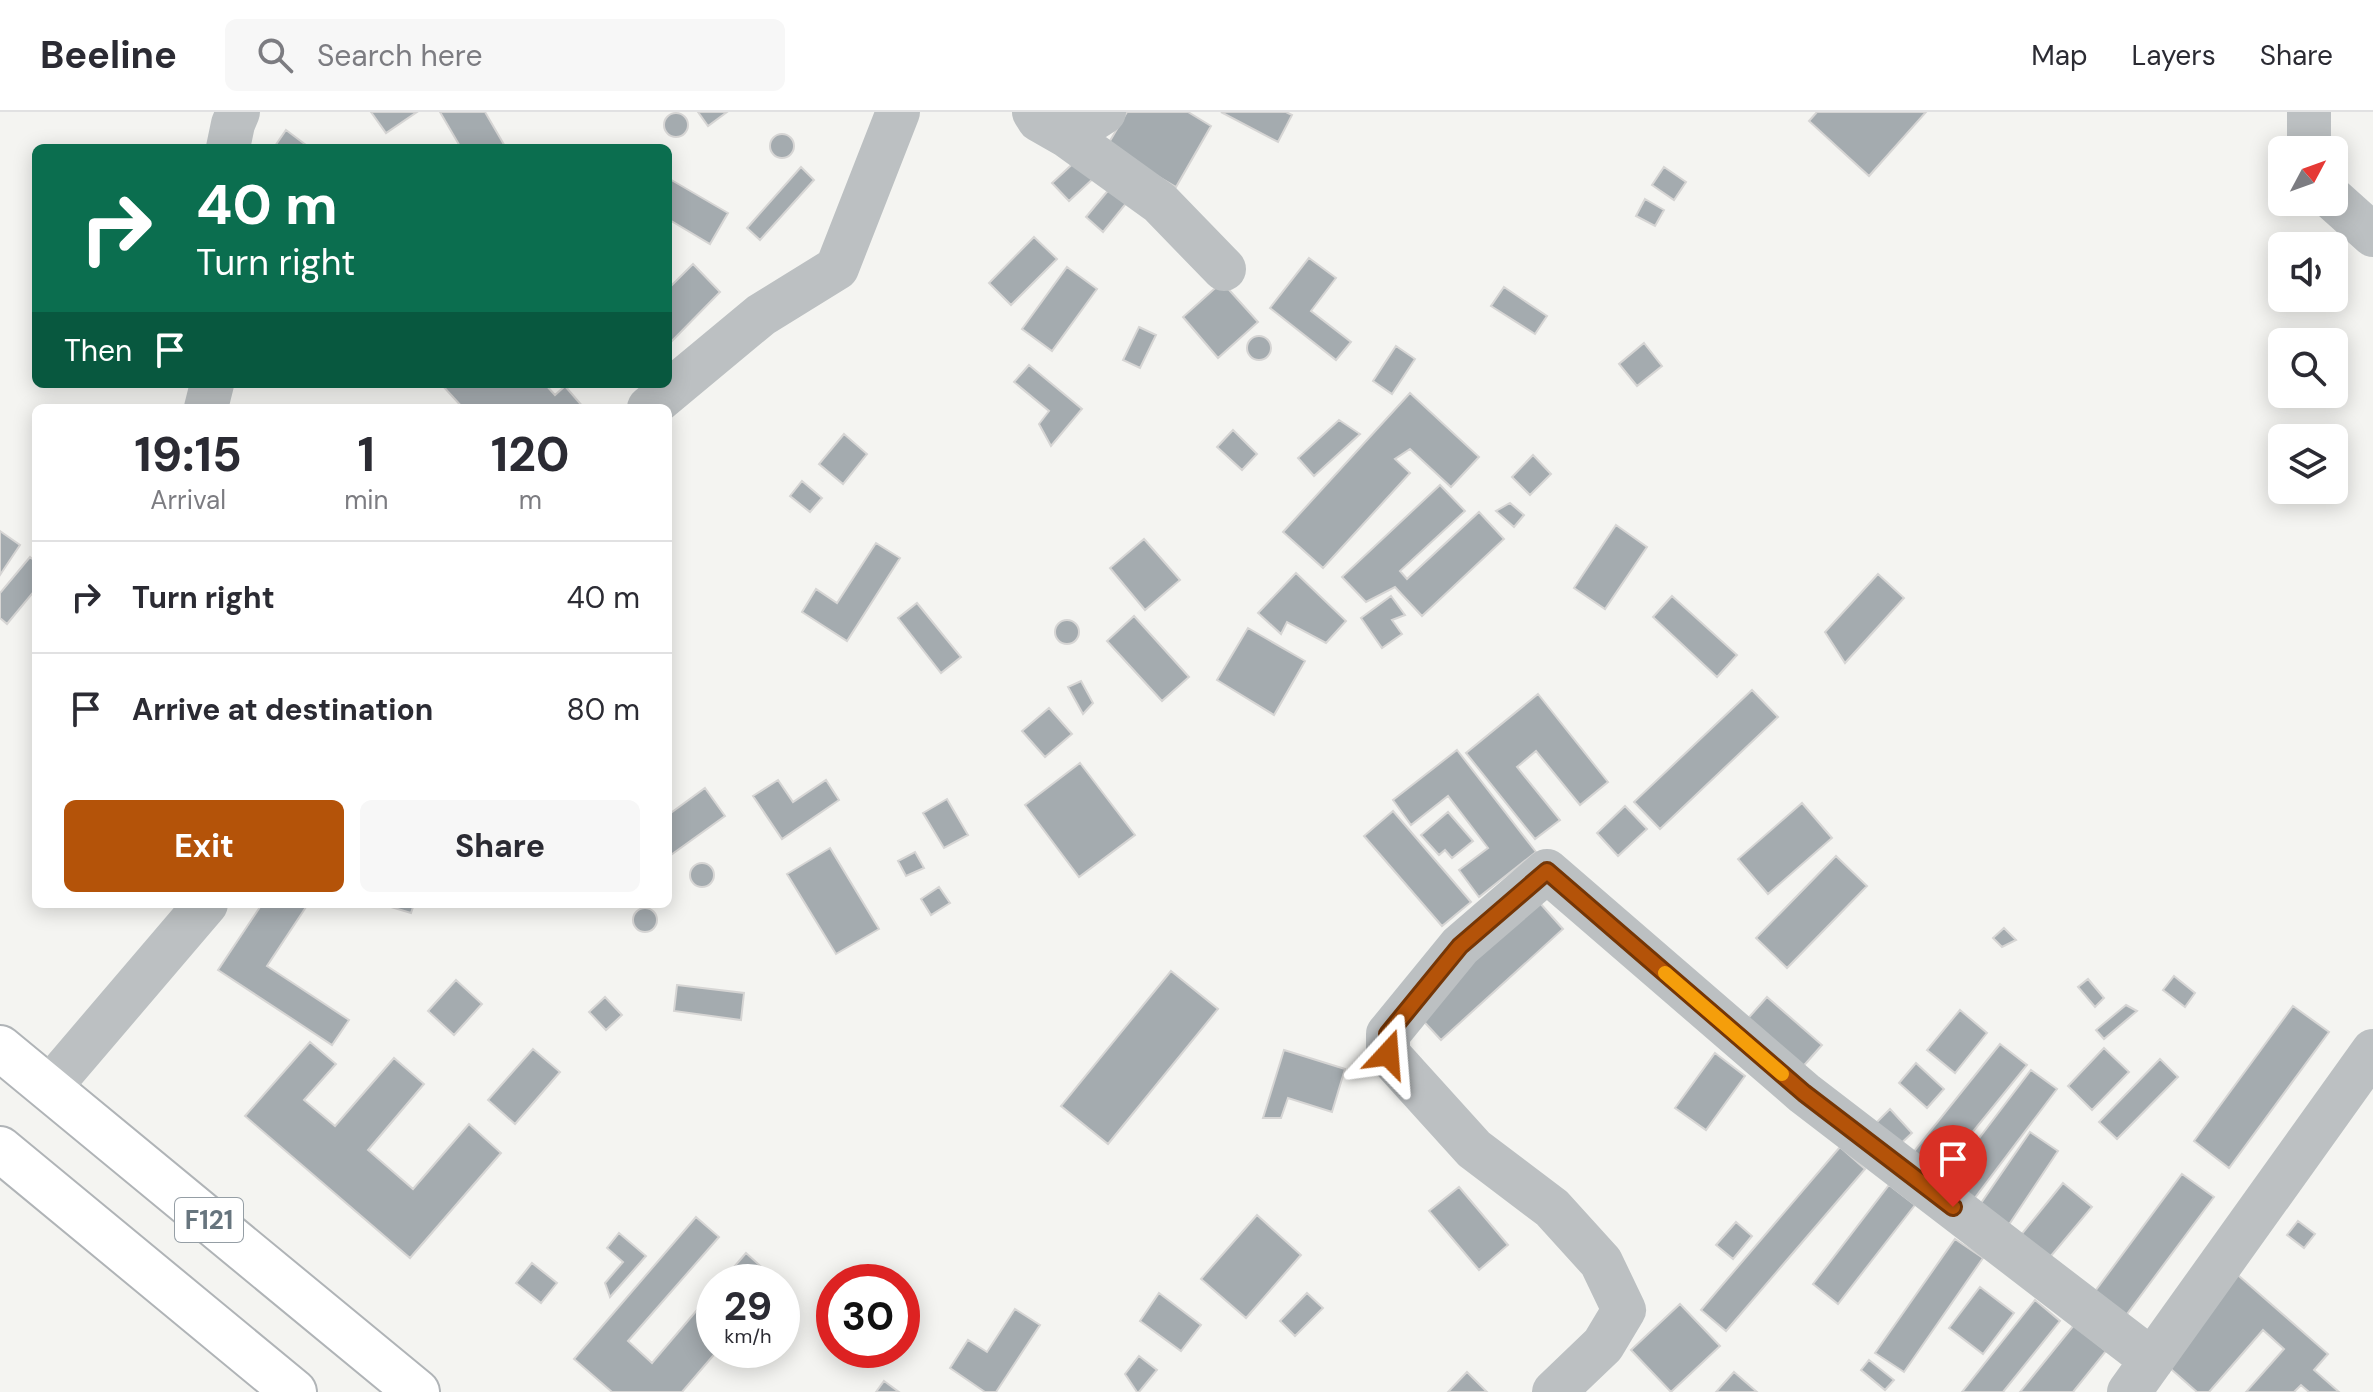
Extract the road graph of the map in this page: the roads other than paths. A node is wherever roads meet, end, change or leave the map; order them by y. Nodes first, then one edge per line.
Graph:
1 (238, 112) edge
2 (898, 112) edge
3 (1104, 112) edge
4 (2309, 112) edge
5 (1051, 124) edge
6 (2309, 136) edge
7 (229, 144) edge
8 (2348, 213) edge
9 (2373, 235) edge
10 (1224, 269) dead end
11 (654, 404) edge
12 (203, 908) edge
13 (0, 1048) edge
14 (2373, 1051) edge
15 (49, 1088) junction
16 (0, 1149) edge
17 (2141, 1376) edge
18 (294, 1392) edge
19 (417, 1392) edge
20 (1554, 1392) edge

1 - 7 street
2 - 11 street
3 - 5 street
4 - 6 street
5 - 10 street
8 - 9 street
12 - 15 street
13 - 15 main road, F121
14 - 17 street
15 - 19 main road, F121
16 - 18 main road, F121
17 - 20 street

